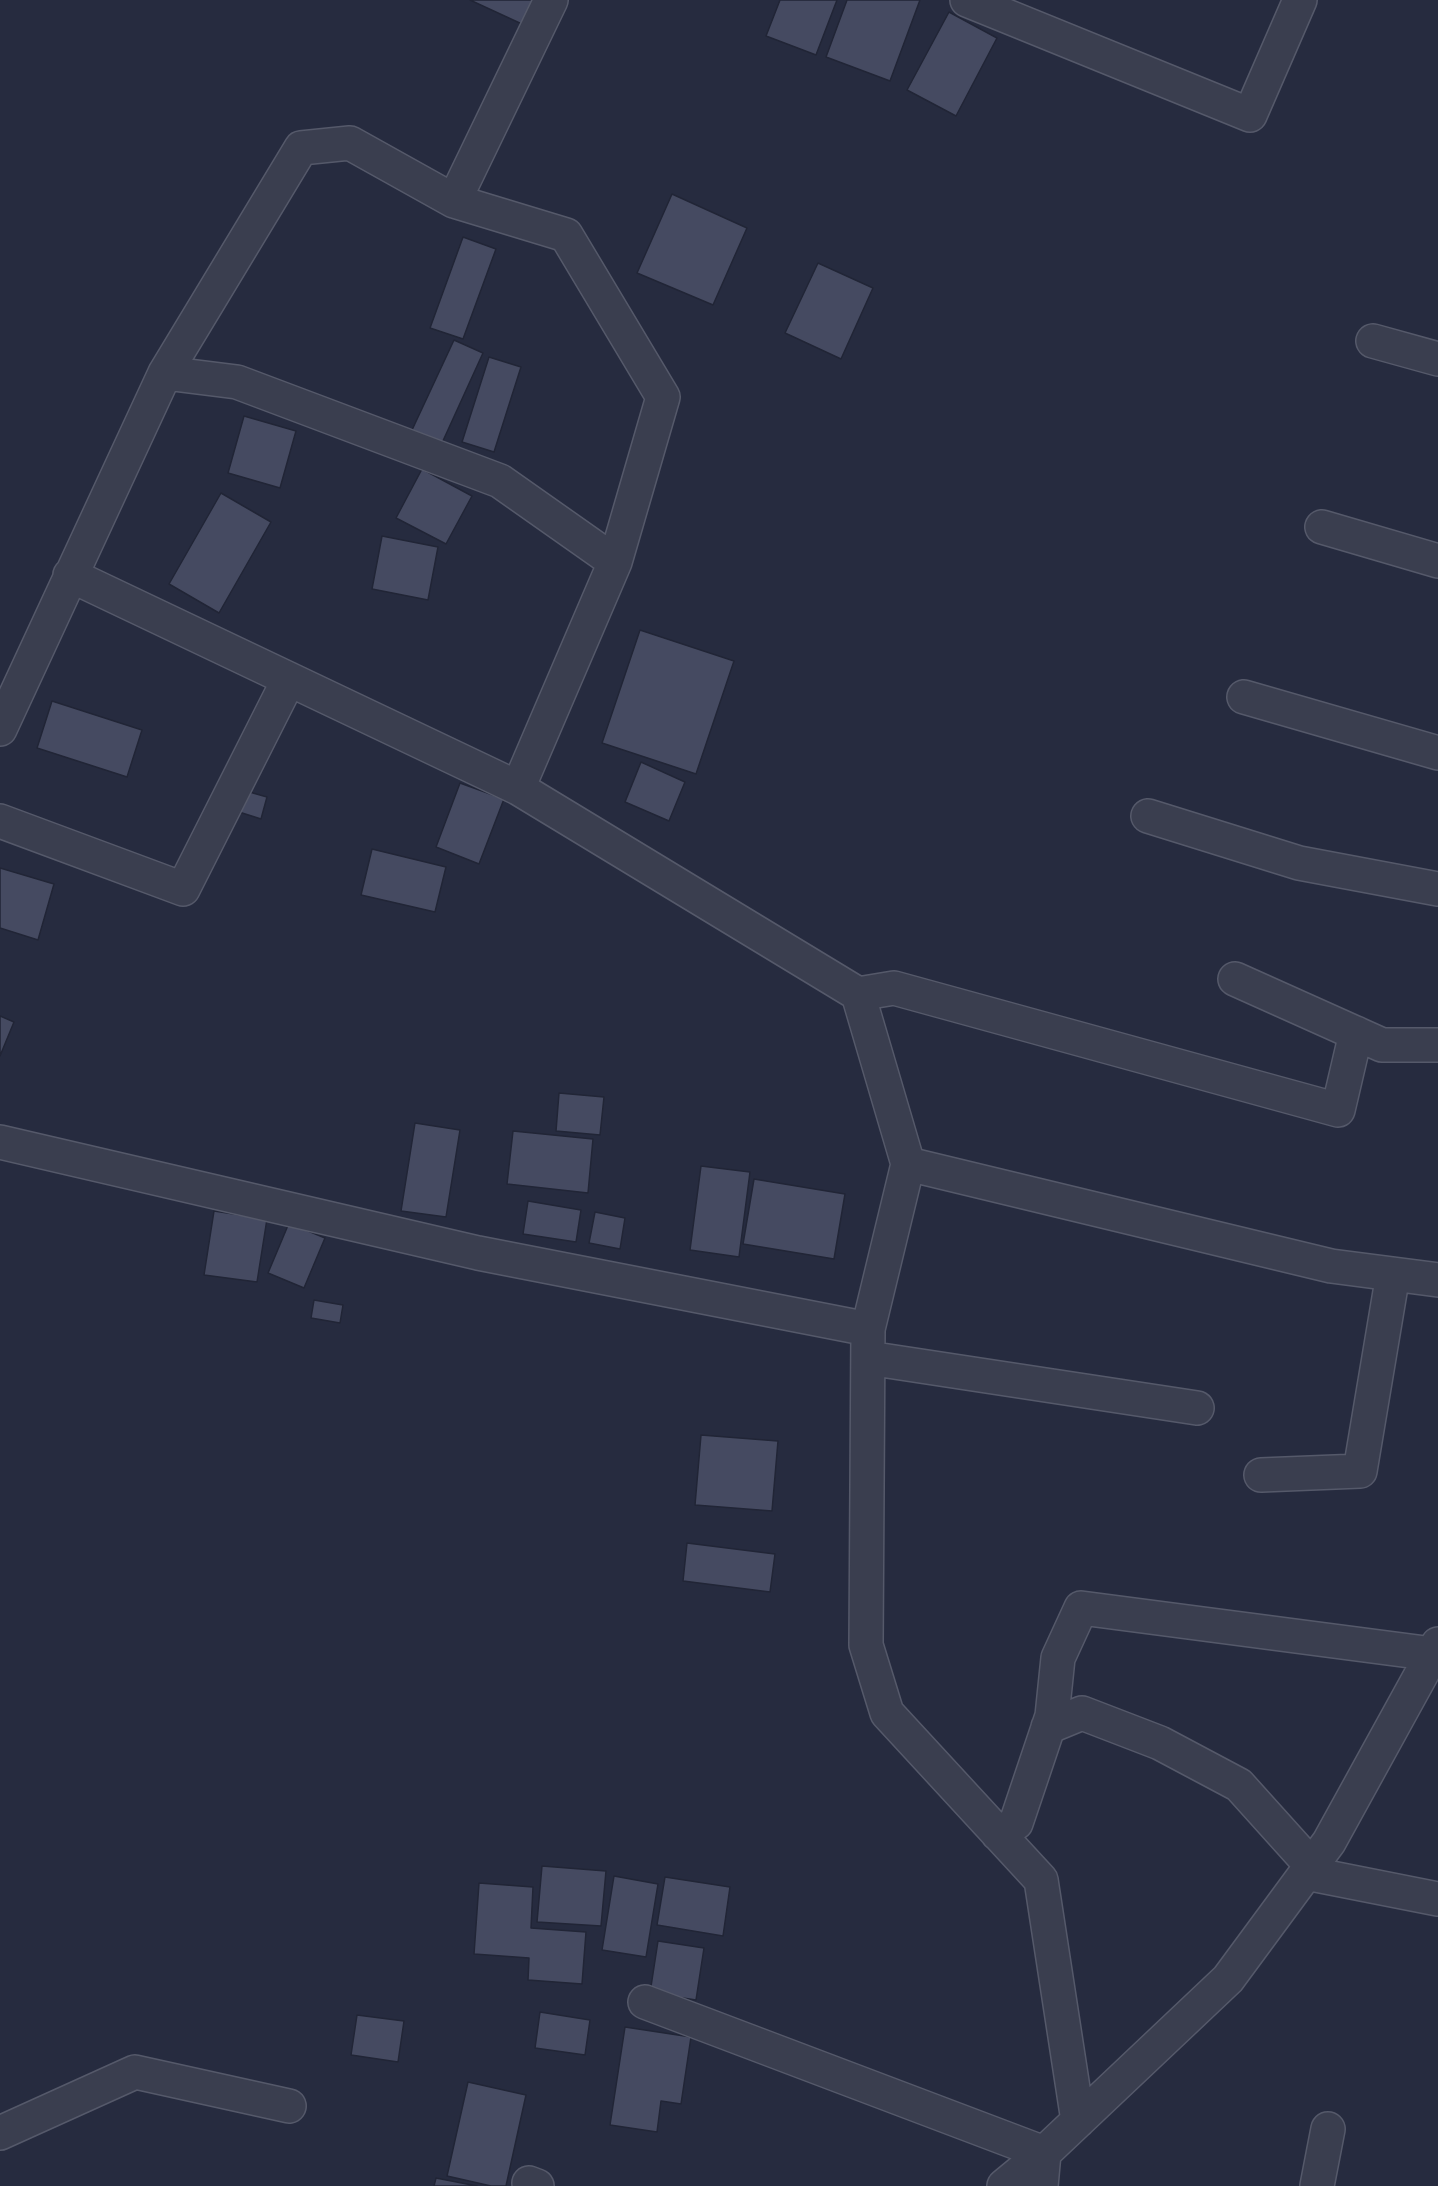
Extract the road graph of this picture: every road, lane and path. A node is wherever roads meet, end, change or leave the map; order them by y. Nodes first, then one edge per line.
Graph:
1 (551, 0) edge
2 (967, 0) edge
3 (1300, 0) edge
4 (454, 201) junction
5 (1373, 341) dead end
6 (1438, 359) edge
7 (165, 373) junction
8 (1322, 527) dead end
9 (1438, 561) edge
10 (615, 562) junction
11 (70, 575) junction
12 (289, 679) junction
13 (1244, 697) dead end
14 (0, 729) edge
15 (1438, 753) edge
16 (518, 788) junction
17 (1148, 816) dead end
18 (0, 821) edge
19 (1438, 889) edge
20 (1235, 979) dead end
21 (858, 994) junction
22 (1356, 1033) junction
23 (1438, 1045) edge
24 (0, 1142) edge
25 (908, 1164) junction
26 (1393, 1274) junction
27 (1438, 1280) edge
28 (868, 1343) junction
29 (1197, 1408) dead end
30 (1261, 1475) dead end
31 (1436, 1649) edge
32 (1048, 1726) junction
33 (998, 1834) junction
34 (1309, 1869) junction
35 (1438, 1899) edge
36 (645, 2002) dead end
37 (289, 2106) dead end
38 (1078, 2121) junction
39 (1328, 2129) dead end
40 (0, 2133) edge
41 (1044, 2153) junction
42 (1004, 2186) edge
43 (1041, 2186) edge
44 (1317, 2186) edge

1 - 4 street
2 - 3 street
4 - 7 street
4 - 10 street
5 - 6 street
7 - 10 street
7 - 11 street
8 - 9 street
10 - 16 street
11 - 12 street
11 - 14 street
12 - 16 street
12 - 18 street
13 - 15 street
16 - 21 street
17 - 19 street
20 - 22 street
21 - 22 street
21 - 25 street
22 - 23 street
24 - 28 street
25 - 26 street
25 - 28 street
26 - 27 street
26 - 30 street
28 - 29 street
28 - 33 street
31 - 32 street
31 - 34 street
32 - 33 street
32 - 34 street
33 - 38 street
34 - 35 street
34 - 38 street
36 - 41 street
37 - 40 street
38 - 41 street
39 - 44 street
41 - 42 street
41 - 43 street

